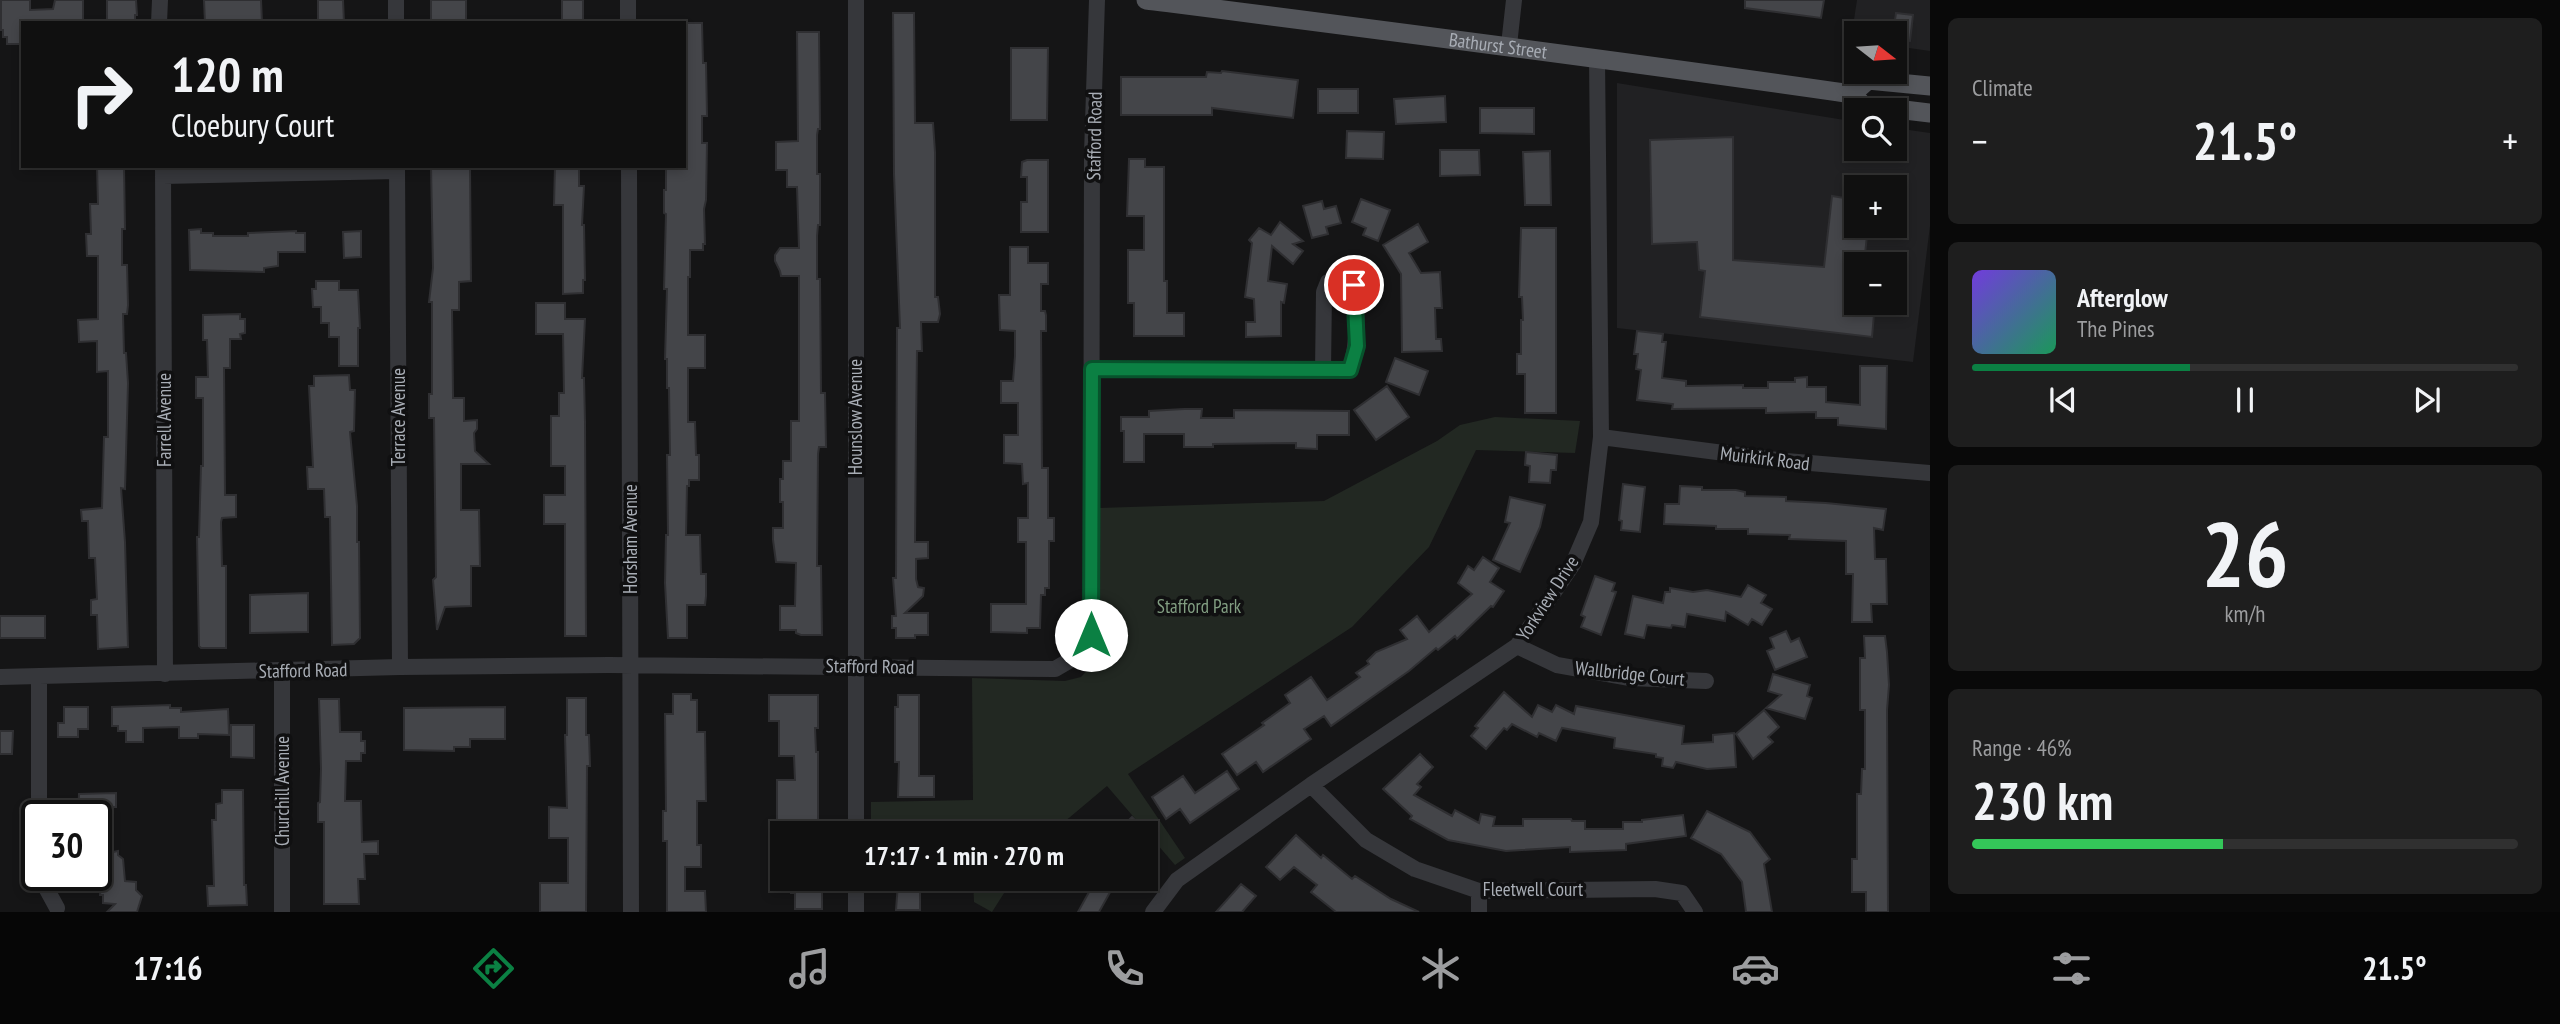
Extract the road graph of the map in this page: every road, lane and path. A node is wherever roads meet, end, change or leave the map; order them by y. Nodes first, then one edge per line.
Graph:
1 (160, 0) edge
2 (396, 0) edge
3 (628, 0) edge
4 (856, 0) edge
5 (1097, 0) edge
6 (1146, 0) edge
7 (1514, 0) edge
8 (159, 21) edge
9 (396, 21) edge
10 (628, 21) edge
11 (1509, 45) junction
12 (1597, 59) junction
13 (1930, 86) edge
14 (1852, 94) junction
15 (1930, 113) edge
16 (629, 168) edge
17 (397, 169) edge
18 (163, 171) edge
19 (1092, 369) junction
20 (1323, 370) junction
21 (1601, 437) junction
22 (1930, 473) edge
23 (1517, 646) junction
24 (631, 665) junction
25 (855, 666) junction
26 (400, 667) junction
27 (282, 671) junction
28 (165, 674) junction
29 (0, 677) edge
30 (39, 678) junction
31 (1706, 681) dead end
32 (1311, 785) junction
33 (39, 800) edge
34 (856, 821) edge
35 (48, 891) edge
36 (856, 891) edge
37 (1479, 891) junction
38 (57, 908) dead end
39 (282, 912) edge
40 (631, 912) edge
41 (856, 912) edge
42 (1153, 912) edge
43 (1479, 912) edge
44 (1695, 912) edge

1 - 8 street
2 - 9 street
3 - 10 street
4 - 25 street, Hounslow Avenue
5 - 19 street, Stafford Road
6 - 11 main road, Bathurst Street
7 - 11 street
11 - 12 main road, Bathurst Street
12 - 14 main road, Bathurst Street
12 - 21 street, Yorkview Drive
13 - 14 main road
14 - 15 main road, Bathurst Street
16 - 24 street, Horsham Avenue
17 - 18 street
17 - 26 street, Terrace Avenue
18 - 28 street, Farrell Avenue
19 - 20 street
19 - 25 street, Stafford Road
20 - 20 street
21 - 22 street, Muirkirk Road
21 - 23 street, Yorkview Drive
23 - 31 street, Wallbridge Court
23 - 32 street, Yorkview Drive
24 - 25 street, Stafford Road
24 - 26 street, Stafford Road
24 - 40 street, Horsham Avenue
25 - 34 street, Hounslow Avenue
26 - 27 street, Stafford Road
27 - 28 street, Stafford Road
27 - 39 street, Churchill Avenue
28 - 30 street, Stafford Road
29 - 30 street, Stafford Road
30 - 33 street
32 - 37 street, Fleetwell Court
32 - 42 street, Yorkview Drive
35 - 38 street
36 - 41 street
37 - 43 street
37 - 44 street, Fleetwell Court

